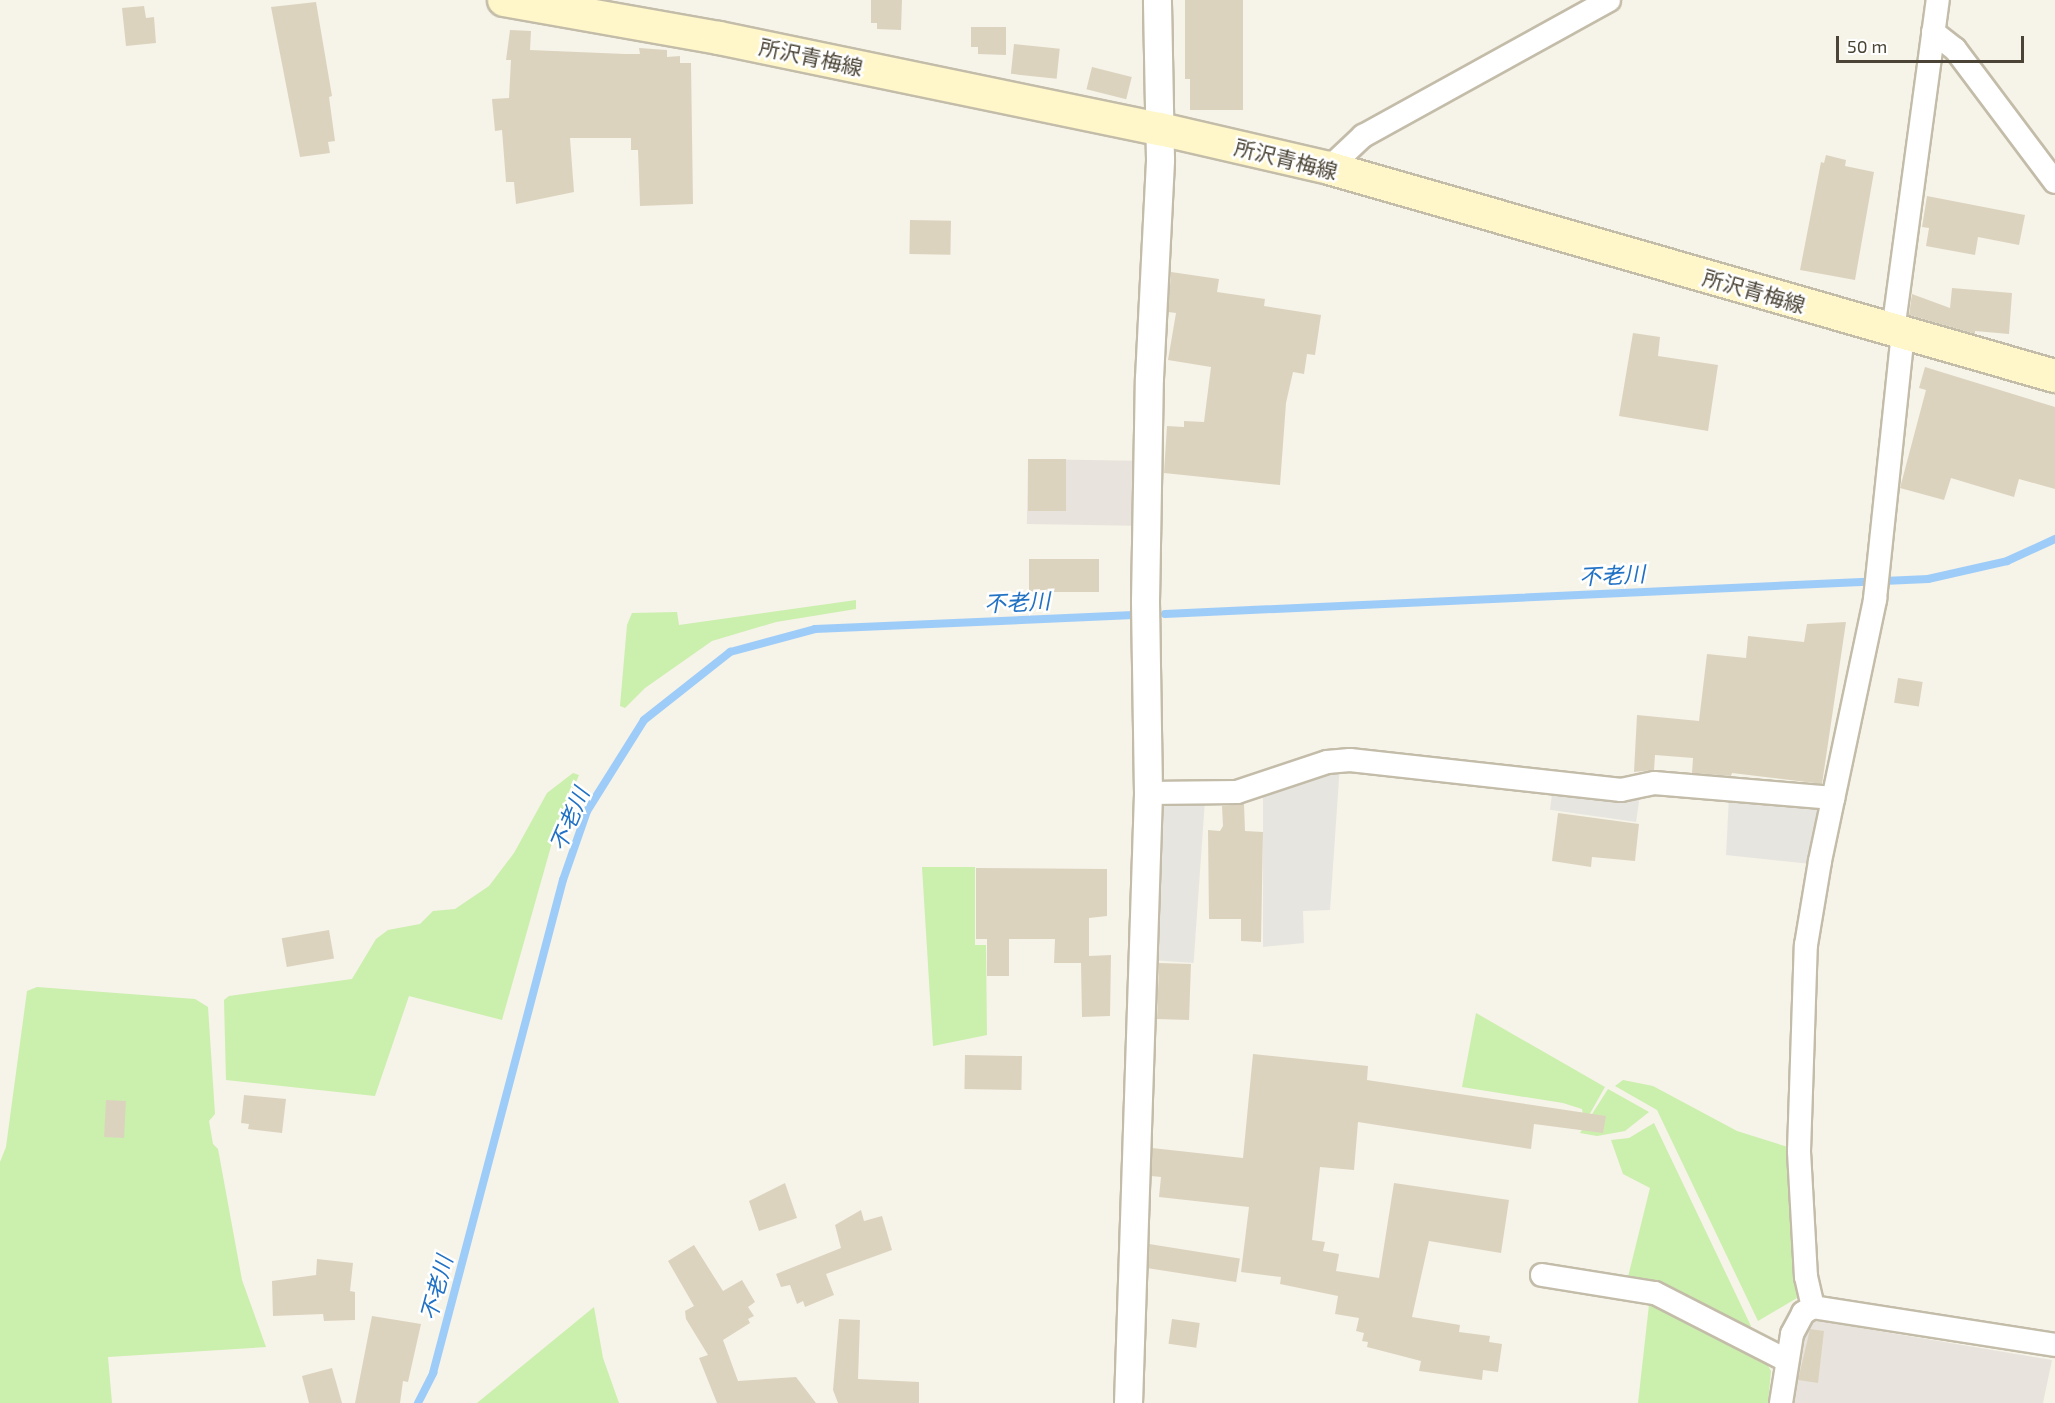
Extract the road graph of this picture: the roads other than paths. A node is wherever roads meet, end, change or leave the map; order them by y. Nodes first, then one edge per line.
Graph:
1 (504, 0) edge
2 (1157, 0) edge
3 (1609, 0) edge
4 (1938, 0) edge
5 (1933, 32) junction
6 (1160, 129) junction
7 (1329, 168) junction
8 (2055, 182) edge
9 (1898, 332) junction
10 (2055, 376) edge
11 (1148, 793) junction
12 (1833, 798) junction
13 (1542, 1275) dead end
14 (1813, 1307) junction
15 (2055, 1344) edge
16 (1786, 1360) junction
17 (1128, 1403) edge
18 (1781, 1403) edge

1 - 6 main road, 所沢青梅線
2 - 6 street
3 - 7 street
4 - 5 street
5 - 8 street
5 - 9 street
6 - 7 main road, 所沢青梅線
6 - 11 street
7 - 9 main road, 所沢青梅線
9 - 10 main road, 所沢青梅線
9 - 12 street
11 - 12 street
11 - 17 street
12 - 14 street
13 - 16 street
14 - 15 street
14 - 16 street
16 - 18 street

